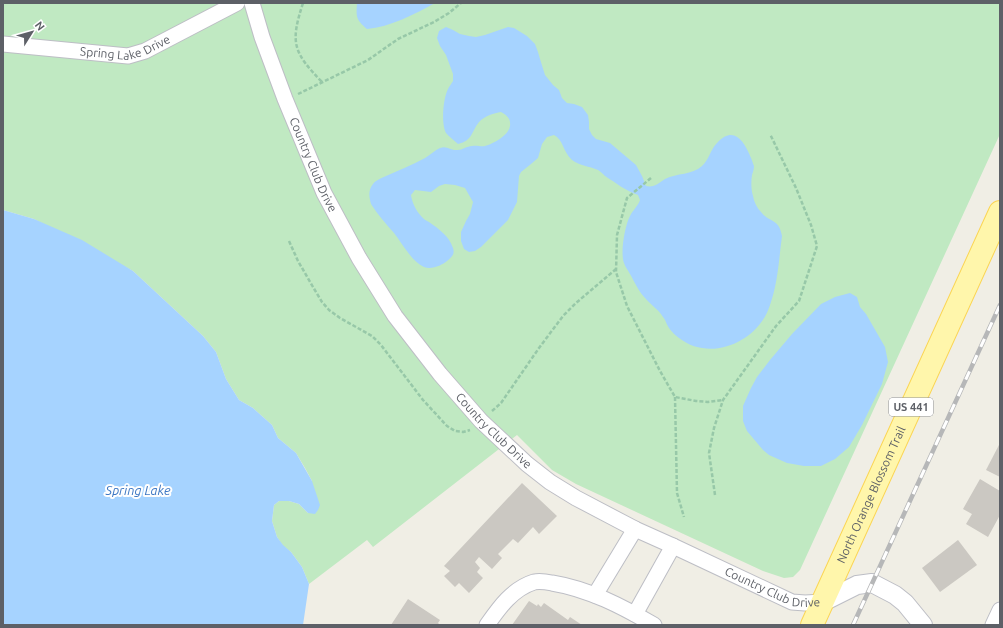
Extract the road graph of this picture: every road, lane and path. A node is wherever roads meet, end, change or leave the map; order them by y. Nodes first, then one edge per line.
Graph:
1 (237, 3) edge
2 (252, 3) edge
3 (303, 3) edge
4 (461, 3) edge
5 (3, 44) edge
6 (322, 82) junction
7 (285, 99) junction
8 (770, 134) dead end
9 (651, 178) dead end
10 (1000, 212) edge
11 (289, 241) dead end
12 (616, 269) junction
13 (675, 397) junction
14 (723, 400) junction
15 (482, 421) junction
16 (715, 495) dead end
17 (684, 518) dead end
18 (635, 529) junction
19 (673, 546) junction
20 (595, 595) junction
21 (823, 602) junction
22 (1000, 610) edge
23 (635, 614) junction
24 (487, 625) edge
25 (654, 625) edge
26 (812, 625) edge
27 (922, 625) edge
28 (993, 625) edge

1 - 5 street, Spring Lake Drive
2 - 7 street, Country Club Drive
3 - 6 path
4 - 6 path
6 - 7 path
7 - 15 street, Country Club Drive
8 - 14 path
9 - 12 path
10 - 21 main road, North Orange Blossom Trail / US 441
11 - 15 path
12 - 13 path
12 - 15 path
13 - 14 path
13 - 17 path
14 - 16 path
15 - 18 street, Country Club Drive
18 - 19 street, Country Club Drive
18 - 20 street
19 - 21 street, Country Club Drive
19 - 23 street
20 - 23 street
20 - 24 street
21 - 26 main road, North Orange Blossom Trail / US 441
21 - 27 street, Country Club Drive
22 - 28 street
23 - 25 street

